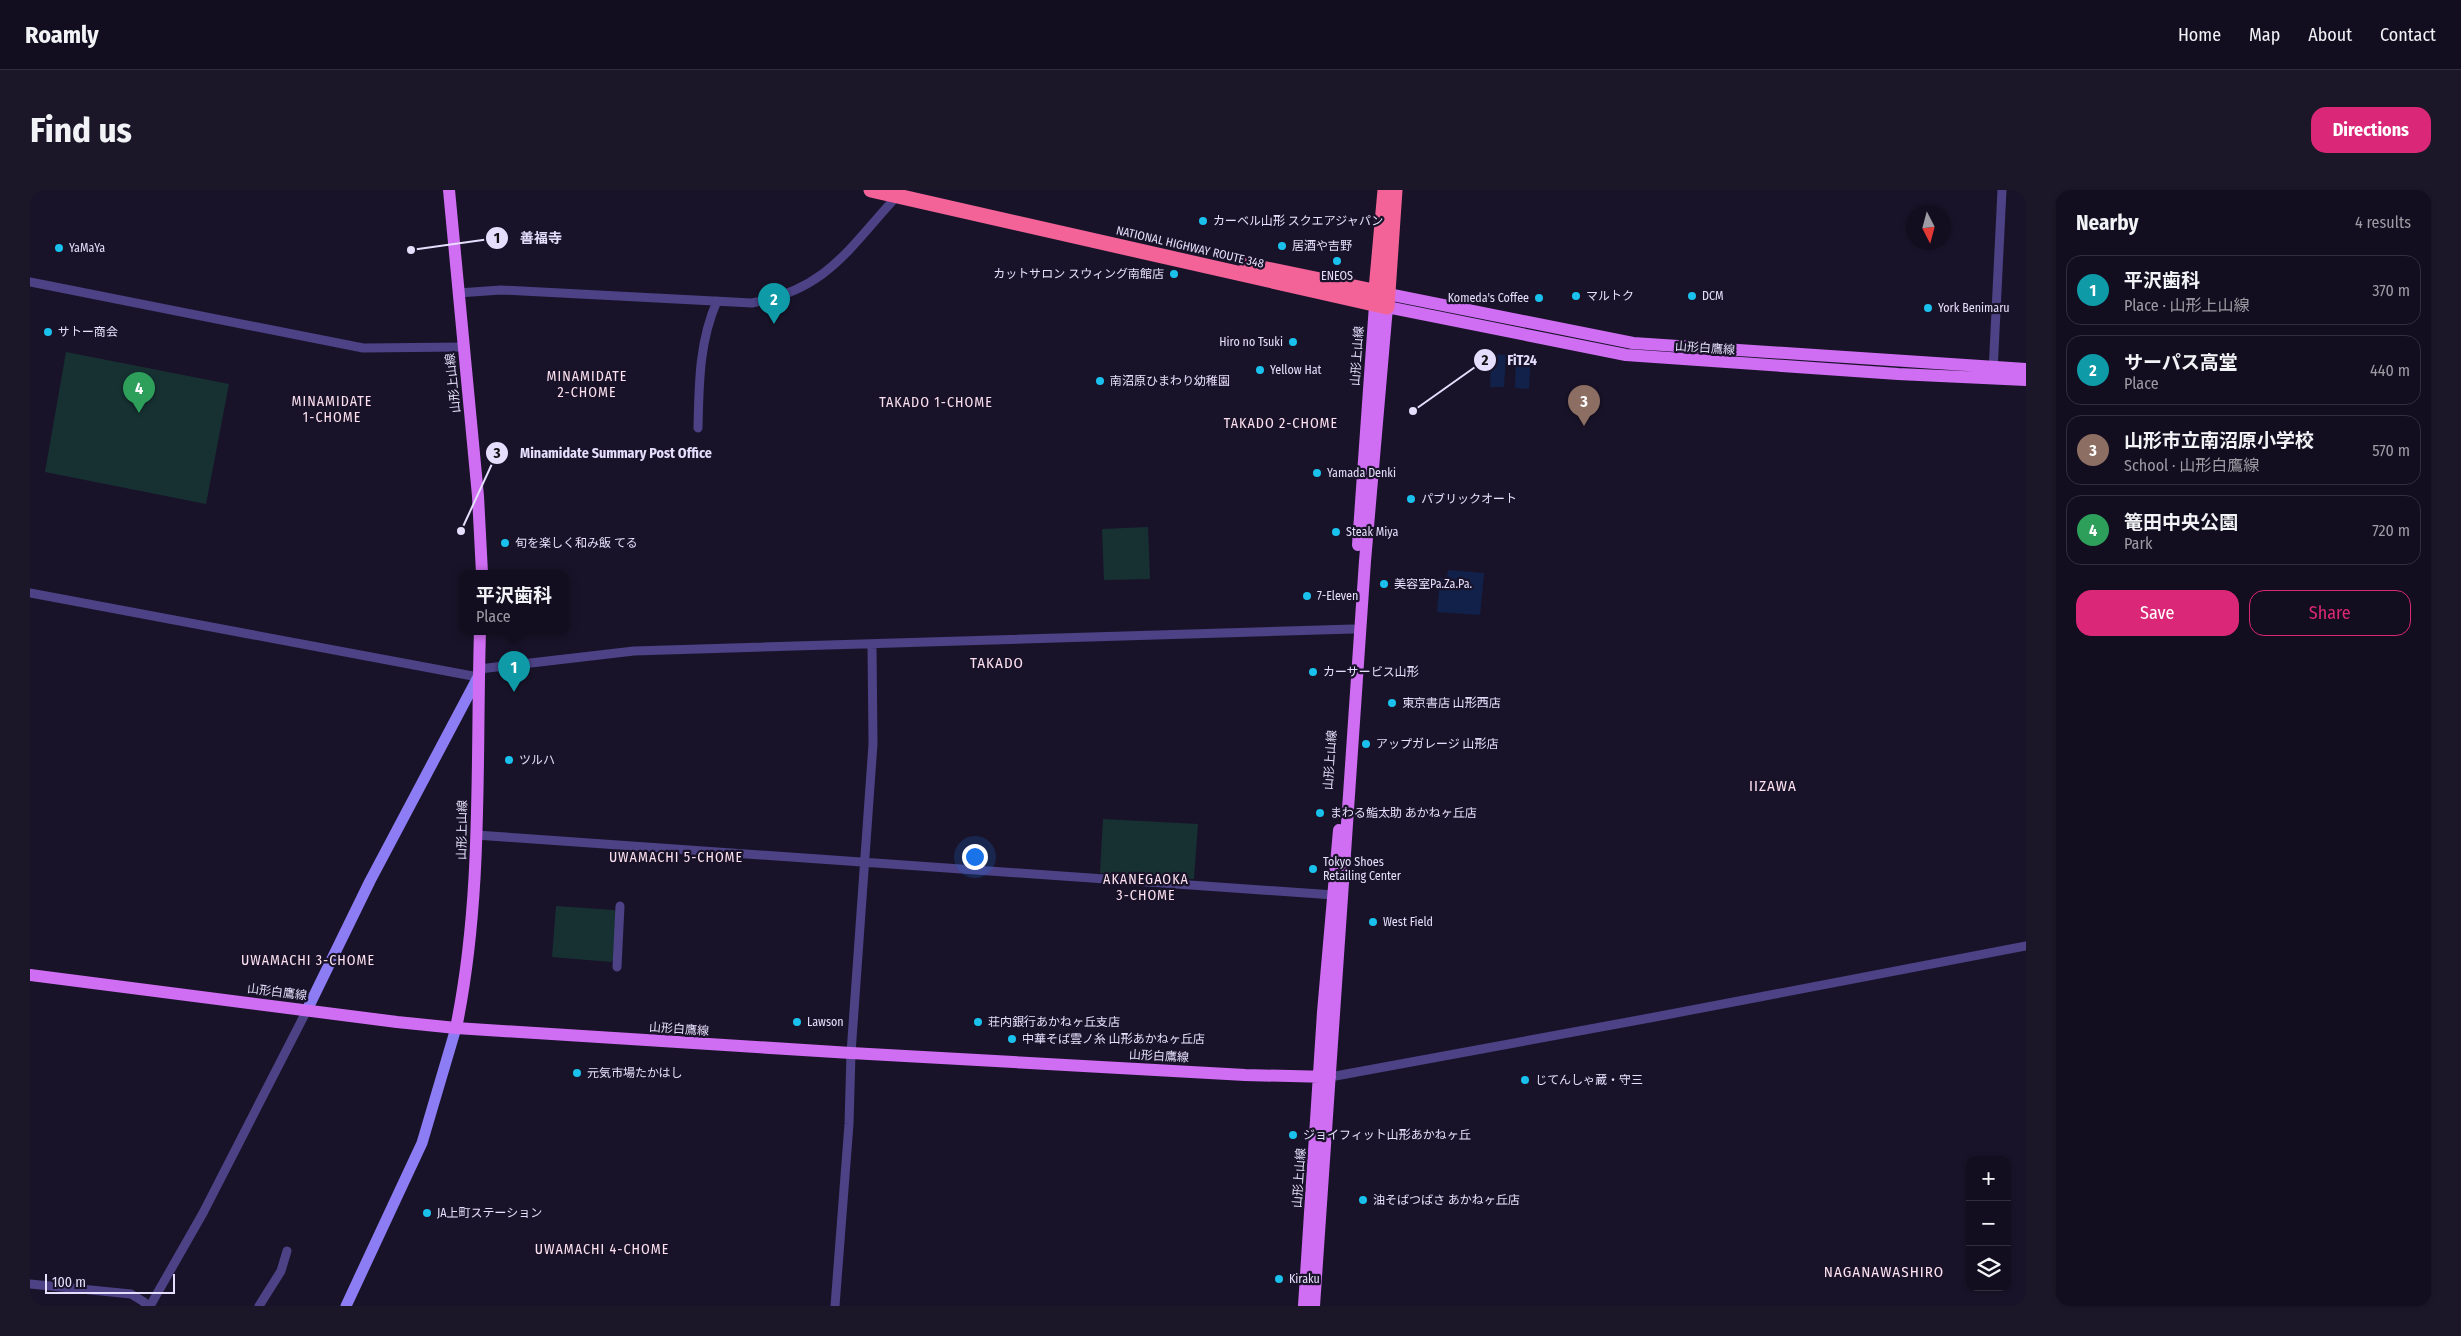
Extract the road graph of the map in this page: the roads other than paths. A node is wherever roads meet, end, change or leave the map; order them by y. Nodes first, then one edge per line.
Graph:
1 (449, 190) edge
2 (871, 190) edge
3 (1385, 190) edge
4 (1396, 190) edge
5 (2002, 190) edge
6 (903, 192) edge
7 (30, 282) edge
8 (458, 293) junction
9 (1381, 299) junction
10 (717, 301) junction
11 (463, 347) junction
12 (2026, 369) edge
13 (1993, 374) junction
14 (2026, 380) edge
15 (698, 428) dead end
16 (482, 570) edge
17 (30, 593) edge
18 (1353, 629) junction
19 (480, 635) edge
20 (872, 644) junction
21 (479, 673) junction
22 (476, 835) junction
23 (864, 863) junction
24 (1334, 895) junction
25 (620, 906) dead end
26 (2026, 946) edge
27 (617, 966) dead end
28 (30, 975) edge
29 (307, 1010) junction
30 (456, 1028) junction
31 (851, 1053) junction
32 (1324, 1078) junction
33 (287, 1252) dead end
34 (30, 1284) edge
35 (146, 1306) edge
36 (150, 1306) edge
37 (259, 1306) edge
38 (346, 1306) edge
39 (835, 1306) edge
40 (1304, 1306) edge
41 (1314, 1306) edge

1 - 8 main road, 山形上山線
2 - 6 highway, NATIONAL HIGHWAY ROUTE 348
3 - 9 highway
4 - 9 highway
5 - 13 street
6 - 9 highway, NATIONAL HIGHWAY ROUTE 348
6 - 10 street
7 - 11 street
8 - 10 street
8 - 11 main road, 山形上山線
9 - 13 main road, 山形白鷹線
9 - 18 main road, 山形上山線
9 - 32 main road, 山形上山線
10 - 15 street
11 - 16 main road, 山形上山線
12 - 13 main road, 山形白鷹線
13 - 14 main road, 山形白鷹線
17 - 21 street
18 - 20 street
18 - 24 main road, 山形上山線
19 - 21 main road, 山形上山線
20 - 21 street
20 - 23 street
21 - 22 main road, 山形上山線
21 - 29 street
22 - 23 street
22 - 30 main road, 山形上山線
23 - 24 street
23 - 31 street
24 - 32 main road, 山形上山線
25 - 27 street
26 - 32 street
28 - 29 main road, 山形白鷹線
29 - 30 main road, 山形白鷹線
29 - 36 street
30 - 31 main road, 山形白鷹線
30 - 38 street
31 - 32 main road, 山形白鷹線
31 - 39 street
32 - 40 main road, 山形上山線
32 - 41 main road, 山形上山線
33 - 37 street
34 - 35 street

